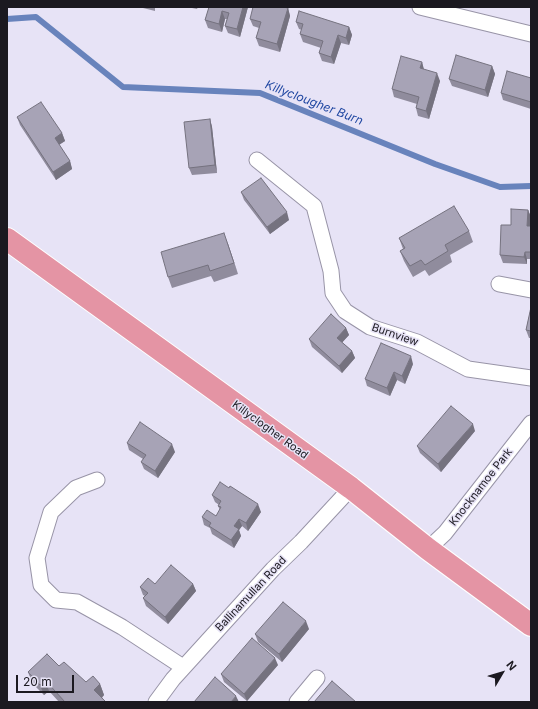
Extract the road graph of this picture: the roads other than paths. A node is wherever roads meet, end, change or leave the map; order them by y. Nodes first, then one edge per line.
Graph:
1 (420, 7) edge
2 (531, 34) edge
3 (257, 160) dead end
4 (7, 239) edge
5 (499, 284) dead end
6 (531, 290) edge
7 (531, 378) edge
8 (531, 423) edge
9 (97, 480) dead end
10 (351, 488) junction
11 (428, 549) junction
12 (531, 625) edge
13 (183, 668) junction
14 (317, 678) dead end
15 (156, 702) edge
16 (297, 702) edge

1 - 2 street
3 - 7 street, Burnview
4 - 10 highway, Killyclogher Road
5 - 6 street
8 - 11 street, Knocknamoe Park
9 - 13 street
10 - 11 highway, Killyclogher Road
10 - 13 street, Ballinamullan Road
11 - 12 highway, Killyclogher Road
13 - 15 street, Ballinamullan Road
14 - 16 street

